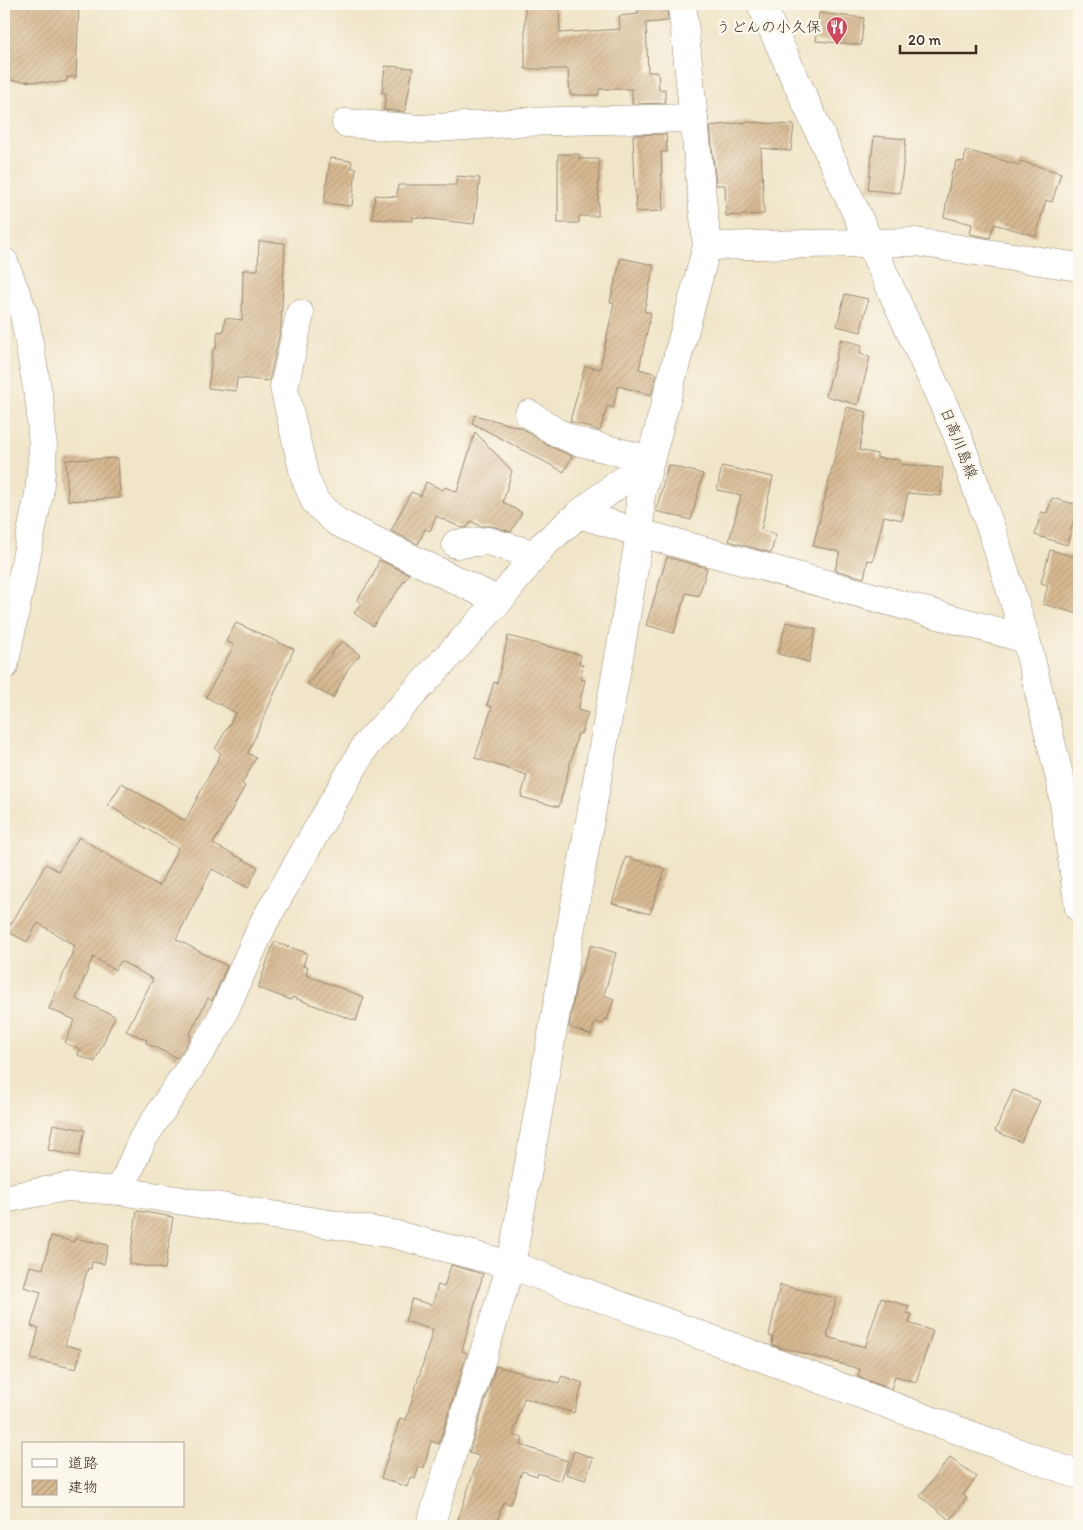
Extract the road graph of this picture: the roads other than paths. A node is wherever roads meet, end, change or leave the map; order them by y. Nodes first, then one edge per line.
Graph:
1 (682, 4) edge
2 (761, 4) edge
3 (694, 118) junction
4 (346, 123) dead end
5 (871, 242) junction
6 (707, 246) junction
7 (4, 262) edge
8 (1079, 267) edge
9 (300, 314) dead end
10 (529, 414) dead end
11 (650, 460) junction
12 (580, 514) junction
13 (640, 533) junction
14 (456, 544) dead end
15 (535, 555) junction
16 (499, 601) junction
17 (1026, 638) junction
18 (4, 666) edge
19 (1079, 908) edge
20 (120, 1191) junction
21 (4, 1199) edge
22 (511, 1265) junction
23 (1079, 1475) edge
24 (430, 1526) edge

1 - 3 street
2 - 5 street, 日高川島線
3 - 4 street
3 - 6 street
5 - 6 street
5 - 8 street
5 - 17 street, 日高川島線
6 - 11 street
7 - 18 street
9 - 16 street
10 - 11 street
11 - 12 street
11 - 13 street
12 - 13 street
12 - 15 street
13 - 17 street
13 - 22 street
14 - 15 street
15 - 16 street
16 - 20 street
17 - 19 street, 日高川島線
20 - 21 street
20 - 22 street
22 - 23 street
22 - 24 street

